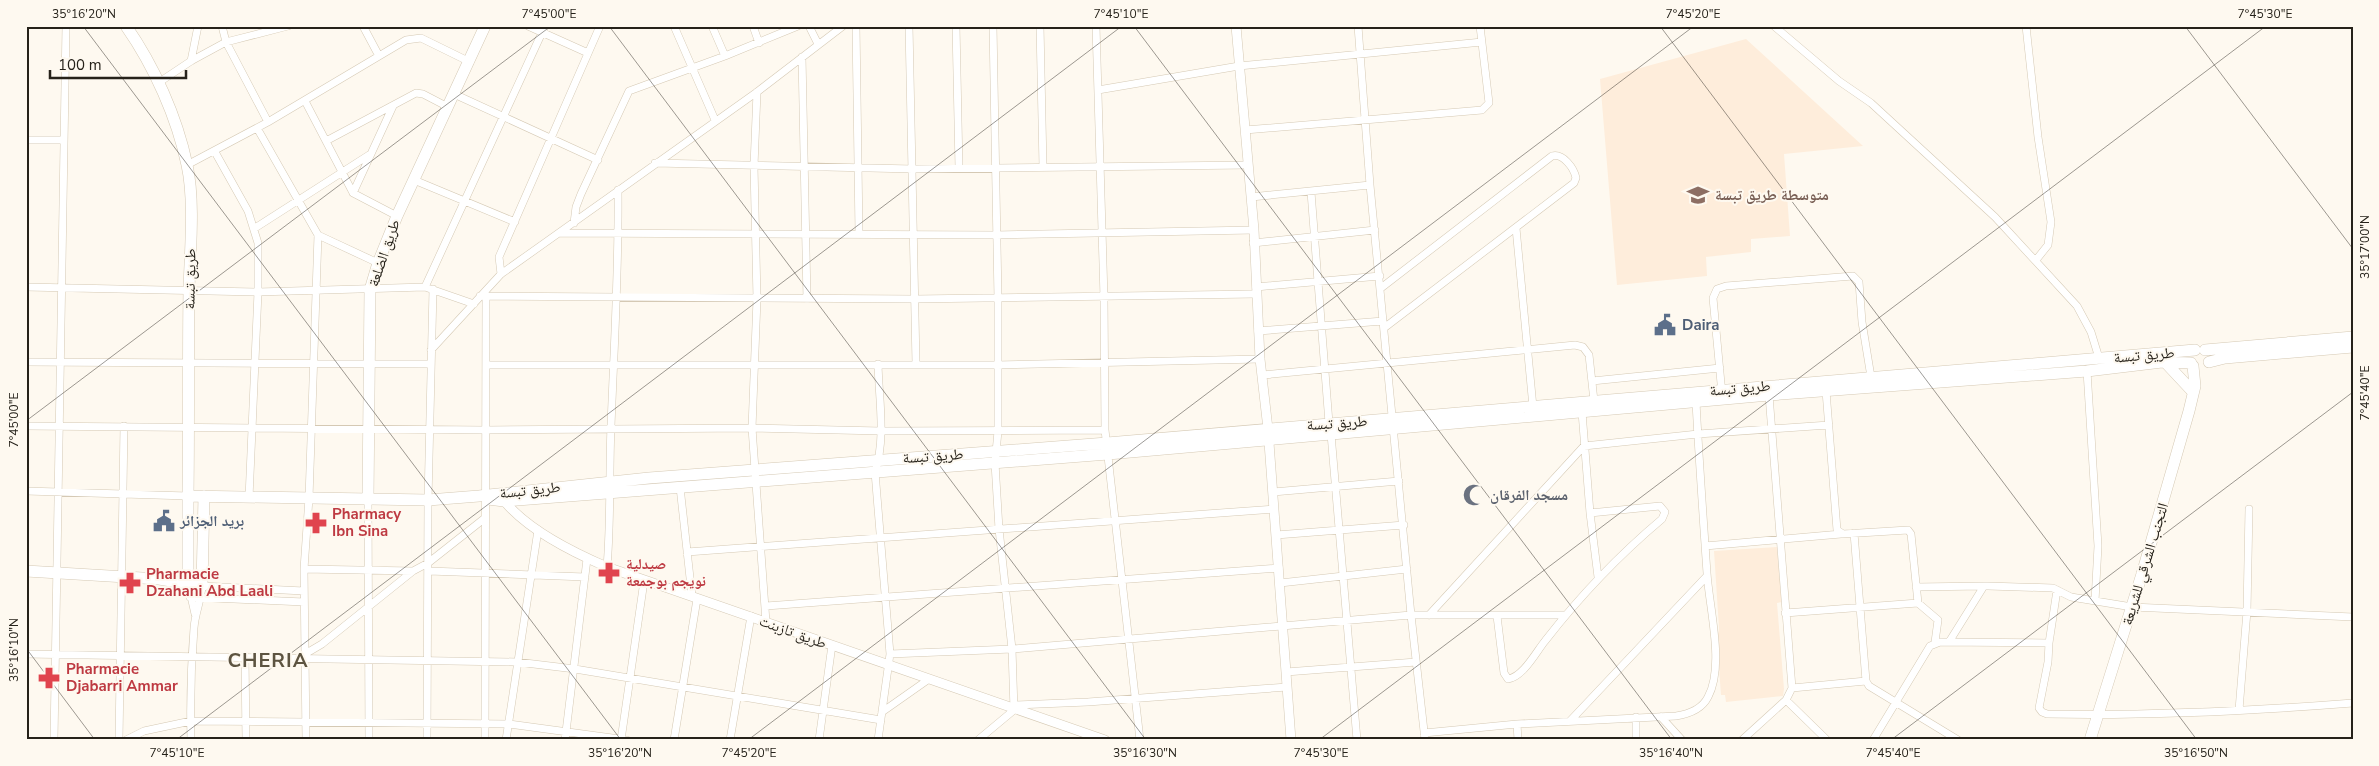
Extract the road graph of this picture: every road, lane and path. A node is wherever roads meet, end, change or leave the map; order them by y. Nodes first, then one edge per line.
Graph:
1 (66, 26) edge
2 (126, 26) edge
3 (198, 26) edge
4 (222, 26) edge
5 (288, 26) edge
6 (363, 26) edge
7 (485, 26) edge
8 (528, 26) edge
9 (600, 26) edge
10 (674, 26) edge
11 (712, 26) edge
12 (753, 26) edge
13 (798, 26) edge
14 (809, 26) edge
15 (843, 26) edge
16 (856, 26) edge
17 (909, 26) edge
18 (956, 26) edge
19 (993, 26) edge
20 (1040, 26) edge
21 (1096, 26) edge
22 (1236, 26) edge
23 (1358, 26) edge
24 (1480, 26) edge
25 (1774, 26) edge
26 (2026, 26) edge
27 (543, 29) edge
28 (226, 42) junction
29 (1482, 42) junction
30 (759, 43) junction
31 (818, 44) junction
32 (588, 53) junction
33 (1360, 54) junction
34 (379, 56) junction
35 (724, 56) junction
36 (802, 57) junction
37 (191, 60) junction
38 (470, 62) junction
39 (1239, 66) junction
40 (691, 68) junction
41 (158, 83) junction
42 (1098, 90) junction
43 (757, 92) junction
44 (454, 94) junction
45 (305, 101) junction
46 (393, 106) junction
47 (448, 107) junction
48 (503, 117) junction
49 (715, 120) junction
50 (1364, 121) junction
51 (268, 122) junction
52 (258, 128) junction
53 (1245, 130) junction
54 (550, 139) junction
55 (26, 140) edge
56 (64, 140) junction
57 (326, 141) junction
58 (215, 152) junction
59 (369, 155) junction
60 (598, 160) junction
61 (655, 163) junction
62 (187, 165) junction
63 (1248, 165) junction
64 (754, 166) junction
65 (805, 167) junction
66 (1043, 167) junction
67 (1101, 167) junction
68 (859, 168) junction
69 (959, 168) junction
70 (995, 168) junction
71 (913, 169) junction
72 (342, 173) junction
73 (414, 180) junction
74 (1370, 185) junction
75 (618, 190) junction
76 (1311, 192) junction
77 (353, 193) junction
78 (1251, 197) junction
79 (299, 200) junction
80 (464, 202) junction
81 (397, 216) junction
82 (515, 222) junction
83 (574, 223) junction
84 (255, 228) junction
85 (1516, 228) junction
86 (1254, 230) junction
87 (1375, 230) junction
88 (559, 233) junction
89 (618, 233) junction
90 (756, 233) junction
91 (806, 233) junction
92 (858, 233) junction
93 (1102, 233) junction
94 (915, 234) junction
95 (996, 234) junction
96 (318, 235) junction
97 (1315, 236) junction
98 (1253, 243) junction
99 (2036, 260) junction
100 (378, 262) junction
101 (501, 274) junction
102 (1380, 276) junction
103 (1317, 281) junction
104 (425, 286) junction
105 (26, 287) edge
106 (1381, 288) junction
107 (62, 289) junction
108 (433, 289) junction
109 (316, 290) junction
110 (370, 290) junction
111 (1256, 290) junction
112 (189, 292) junction
113 (258, 292) junction
114 (483, 297) junction
115 (617, 297) junction
116 (1104, 298) junction
117 (757, 299) junction
118 (806, 299) junction
119 (915, 299) junction
120 (998, 299) junction
121 (474, 304) junction
122 (1384, 325) junction
123 (1321, 327) junction
124 (1258, 331) junction
125 (2353, 337) edge
126 (2353, 347) edge
127 (1527, 349) junction
128 (431, 350) junction
129 (2200, 350) junction
130 (2099, 358) junction
131 (1260, 359) junction
132 (189, 361) junction
133 (26, 362) edge
134 (60, 362) junction
135 (255, 362) junction
136 (314, 362) junction
137 (1387, 362) junction
138 (2165, 362) junction
139 (371, 363) junction
140 (1105, 363) junction
141 (430, 364) junction
142 (614, 364) junction
143 (754, 364) junction
144 (878, 364) junction
145 (916, 364) junction
146 (2192, 364) junction
147 (486, 365) junction
148 (997, 365) junction
149 (2207, 365) junction
150 (2062, 367) junction
151 (1720, 368) junction
152 (1326, 370) junction
153 (2087, 370) junction
154 (1997, 372) junction
155 (1263, 375) junction
156 (1871, 378) junction
157 (1592, 381) junction
158 (2194, 389) junction
159 (1826, 391) junction
160 (1722, 394) junction
161 (1769, 395) junction
162 (1594, 401) junction
163 (1696, 402) junction
164 (1532, 406) junction
165 (1582, 412) junction
166 (1394, 425) junction
167 (1829, 425) junction
168 (26, 426) edge
169 (60, 426) junction
170 (124, 426) junction
171 (189, 426) junction
172 (253, 426) junction
173 (1772, 427) junction
174 (312, 428) junction
175 (370, 428) junction
176 (611, 428) junction
177 (752, 428) junction
178 (430, 429) junction
179 (1330, 429) junction
180 (486, 430) junction
181 (998, 430) junction
182 (1105, 430) junction
183 (881, 431) junction
184 (1268, 434) junction
185 (1698, 434) junction
186 (1584, 446) junction
187 (1107, 449) junction
188 (995, 457) junction
189 (879, 460) junction
190 (875, 472) junction
191 (754, 476) junction
192 (1399, 481) junction
193 (611, 482) junction
194 (680, 487) junction
195 (1336, 487) junction
196 (26, 491) edge
197 (58, 492) junction
198 (1273, 492) junction
199 (124, 493) junction
200 (611, 494) junction
201 (188, 496) junction
202 (204, 496) junction
203 (484, 496) junction
204 (502, 497) junction
205 (249, 498) junction
206 (309, 498) junction
207 (368, 499) junction
208 (428, 500) junction
209 (1274, 509) junction
210 (2249, 509) dead end
211 (1590, 513) junction
212 (485, 518) junction
213 (1116, 519) junction
214 (1404, 525) junction
215 (999, 529) junction
216 (538, 530) junction
217 (1339, 531) junction
218 (1854, 533) junction
219 (1841, 534) junction
220 (1276, 535) junction
221 (881, 538) junction
222 (1779, 540) junction
223 (761, 546) junction
224 (1705, 546) junction
225 (687, 552) junction
226 (587, 559) junction
227 (428, 562) junction
228 (607, 568) junction
229 (1278, 568) junction
230 (304, 569) junction
231 (1407, 569) junction
232 (369, 570) junction
233 (413, 570) junction
234 (26, 571) edge
235 (429, 571) junction
236 (58, 572) junction
237 (486, 572) junction
238 (532, 573) junction
239 (120, 576) junction
240 (1342, 576) junction
241 (1707, 576) junction
242 (585, 577) junction
243 (1598, 577) junction
244 (1122, 580) junction
245 (644, 581) junction
246 (188, 583) junction
247 (1280, 583) junction
248 (1984, 586) junction
249 (1916, 588) junction
250 (1006, 589) junction
251 (304, 590) junction
252 (2057, 590) junction
253 (201, 592) junction
254 (190, 597) junction
255 (885, 597) junction
256 (694, 598) junction
257 (2095, 601) junction
258 (304, 602) junction
259 (1918, 603) junction
260 (766, 606) junction
261 (369, 607) junction
262 (1860, 607) junction
263 (2132, 607) junction
264 (2247, 611) junction
265 (1785, 613) junction
266 (195, 614) junction
267 (1565, 614) junction
268 (1411, 615) junction
269 (1429, 615) junction
270 (751, 616) junction
271 (1497, 616) junction
272 (2353, 617) edge
273 (1346, 621) junction
274 (766, 622) junction
275 (1282, 626) junction
276 (1129, 638) junction
277 (1935, 642) junction
278 (1949, 642) junction
279 (2049, 643) junction
280 (832, 645) junction
281 (1012, 649) junction
282 (26, 654) edge
283 (890, 654) junction
284 (56, 656) junction
285 (121, 656) junction
286 (245, 656) junction
287 (305, 656) junction
288 (191, 657) junction
289 (370, 660) junction
290 (428, 661) junction
291 (487, 661) junction
292 (517, 662) junction
293 (1416, 662) junction
294 (888, 665) junction
295 (1350, 668) junction
296 (575, 669) junction
297 (1286, 672) junction
298 (630, 678) junction
299 (929, 680) junction
300 (1866, 681) junction
301 (684, 687) junction
302 (1287, 687) junction
303 (1792, 688) junction
304 (736, 696) junction
305 (1135, 698) junction
306 (1786, 700) junction
307 (1897, 703) junction
308 (2353, 703) edge
309 (1014, 707) junction
310 (824, 710) junction
311 (2239, 710) junction
312 (2099, 715) junction
313 (881, 716) junction
314 (1636, 717) junction
315 (1661, 717) junction
316 (191, 721) junction
317 (246, 721) junction
318 (306, 721) junction
319 (1570, 721) junction
320 (369, 722) junction
321 (427, 723) junction
322 (485, 723) junction
323 (509, 724) junction
324 (1518, 724) junction
325 (566, 736) edge
326 (1425, 736) edge
327 (623, 739) edge
328 (1101, 739) edge
329 (54, 740) edge
330 (119, 740) edge
331 (126, 740) edge
332 (191, 740) edge
333 (246, 740) edge
334 (306, 740) edge
335 (369, 740) edge
336 (427, 740) edge
337 (485, 740) edge
338 (506, 740) edge
339 (674, 740) edge
340 (730, 740) edge
341 (819, 740) edge
342 (878, 740) edge
343 (978, 740) edge
344 (1140, 740) edge
345 (1291, 740) edge
346 (1357, 740) edge
347 (1518, 740) edge
348 (1636, 740) edge
349 (1682, 740) edge
350 (1742, 740) edge
351 (1827, 740) edge
352 (1873, 740) edge
353 (1958, 740) edge
354 (2090, 740) edge

1 - 56 street
2 - 41 main road, طريق تبسة
3 - 37 street
4 - 28 street
5 - 28 street
6 - 34 street
7 - 38 main road, طريق الضلعة
8 - 27 street
9 - 32 street
10 - 40 street
11 - 35 street
12 - 30 street
13 - 30 street
14 - 31 street
15 - 31 street
16 - 68 street
17 - 71 street
18 - 69 street
19 - 70 street
20 - 66 street
21 - 42 street
22 - 39 street
23 - 33 street
24 - 29 street
25 - 99 street
26 - 99 street
27 - 32 street
27 - 48 street
28 - 37 street
28 - 51 street
29 - 33 street
29 - 50 street
30 - 35 street
31 - 36 street
32 - 54 street
33 - 39 street
33 - 50 street
34 - 38 street
34 - 45 street
35 - 40 street
36 - 43 street
36 - 65 street
37 - 41 street
38 - 44 main road, طريق الضلعة
39 - 42 street
39 - 53 street
40 - 49 street
40 - 60 street
41 - 62 main road, طريق تبسة
42 - 67 street
43 - 49 street
43 - 64 street
44 - 47 main road, طريق الضلعة
44 - 48 street
45 - 51 street
45 - 57 street
46 - 47 street
46 - 57 street
46 - 59 street
47 - 73 main road, طريق الضلعة
48 - 54 street
48 - 80 street
49 - 61 street
50 - 53 street
50 - 74 street
51 - 52 street
52 - 58 street
52 - 79 street
53 - 63 street
54 - 60 street
54 - 82 street
55 - 56 street
56 - 107 street
57 - 72 street
58 - 62 street
58 - 84 street
59 - 72 street
59 - 77 street
60 - 83 street
61 - 64 street
61 - 75 street
62 - 112 main road, طريق تبسة
63 - 67 street
63 - 78 street
64 - 65 street
64 - 90 street
65 - 68 street
65 - 91 street
66 - 67 street
66 - 70 street
67 - 93 street
68 - 71 street
68 - 92 street
69 - 70 street
69 - 71 street
70 - 95 street
71 - 94 street
72 - 77 street
72 - 79 street
73 - 80 street
73 - 81 main road, طريق الضلعة
74 - 76 street
74 - 87 street
75 - 83 street
75 - 89 street
76 - 78 street
76 - 97 street
77 - 81 street
78 - 86 street
79 - 84 street
79 - 96 street
80 - 82 street
80 - 104 street
81 - 100 main road, طريق الضلعة
82 - 101 street
83 - 88 street
84 - 113 street
85 - 106 street
85 - 122 street
85 - 127 street
86 - 93 street
86 - 98 street
87 - 97 street
87 - 102 street
88 - 89 street
88 - 101 street
89 - 90 street
89 - 115 street
90 - 91 street
90 - 117 street
91 - 92 street
91 - 118 street
92 - 94 street
93 - 95 street
93 - 116 street
94 - 95 street
94 - 119 street
95 - 120 street
96 - 100 street
96 - 109 street
97 - 98 street
97 - 103 street
98 - 111 street
99 - 130 street
100 - 110 main road, طريق الضلعة
101 - 114 street
102 - 103 street
102 - 106 street
103 - 111 street
103 - 123 street
104 - 108 street
104 - 110 street
105 - 107 street
106 - 122 street
107 - 112 street
107 - 134 street
108 - 121 street
108 - 128 street
109 - 110 street
109 - 113 street
109 - 136 street
110 - 139 main road, طريق الضلعة
111 - 116 street
111 - 124 street
112 - 113 street
112 - 132 main road, طريق تبسة
113 - 135 street
114 - 115 street
114 - 121 street
114 - 147 street
115 - 117 street
115 - 142 street
116 - 120 street
116 - 140 street
117 - 118 street
117 - 143 street
118 - 119 street
119 - 120 street
119 - 145 street
120 - 148 street
121 - 128 street
122 - 123 street
122 - 137 street
123 - 124 street
123 - 152 street
124 - 131 street
125 - 129 main road, طريق تبسة
126 - 149 main road
127 - 137 street
127 - 157 street
127 - 164 street
128 - 141 street
129 - 130 main road, طريق تبسة
129 - 146 main road
129 - 149 main road
130 - 150 main road, طريق تبسة
131 - 140 street
131 - 155 street
132 - 134 street
132 - 135 street
132 - 171 main road, طريق تبسة
133 - 134 street
134 - 169 street
135 - 136 street
135 - 172 street
136 - 139 street
136 - 174 street
137 - 152 street
137 - 166 street
138 - 146 main road, طريق تبسة
138 - 153 main road, طريق تبسة
138 - 158 main road
139 - 141 street
139 - 175 main road, طريق الضلعة
140 - 148 street
140 - 182 street
141 - 178 street
142 - 143 street
142 - 147 street
142 - 176 street
143 - 144 street
143 - 177 street
144 - 145 street
144 - 183 street
145 - 148 street
146 - 149 main road
146 - 158 main road, التجنب الشرقي للشريعة
147 - 180 street
148 - 181 street
149 - 158 main road, التجنب الشرقي للشريعة
150 - 153 main road, طريق تبسة
150 - 154 main road, طريق تبسة
151 - 156 street
151 - 157 street
151 - 160 street
152 - 155 street
152 - 179 street
153 - 257 street
154 - 156 main road, طريق تبسة
154 - 159 main road, طريق تبسة
155 - 184 street
156 - 160 main road, طريق تبسة
157 - 162 street
158 - 263 main road, التجنب الشرقي للشريعة
159 - 161 main road, طريق تبسة
159 - 167 street
160 - 161 main road, طريق تبسة
160 - 162 main road, طريق تبسة
160 - 163 main road, طريق تبسة
161 - 173 street
162 - 164 main road, طريق تبسة
163 - 165 main road, طريق تبسة
163 - 185 street
164 - 166 main road, طريق تبسة
165 - 166 main road, طريق تبسة
165 - 186 street
166 - 179 main road, طريق تبسة
166 - 192 street
167 - 173 street
167 - 219 street
168 - 169 street
169 - 170 street
169 - 197 street
170 - 171 street
170 - 199 street
171 - 172 street
171 - 201 main road, طريق تبسة
172 - 174 street
172 - 205 street
173 - 185 street
173 - 222 street
174 - 175 street
174 - 206 street
175 - 178 street
175 - 207 main road, طريق الضلعة
176 - 177 street
176 - 180 street
176 - 193 street
177 - 183 street
177 - 191 street
178 - 180 street
178 - 208 street
179 - 184 main road, طريق تبسة
179 - 195 street
180 - 203 street
181 - 182 street
181 - 183 street
181 - 188 street
182 - 187 street
183 - 189 street
184 - 187 main road, طريق تبسة
184 - 198 street
185 - 186 street
185 - 224 street
186 - 211 street
186 - 269 street
187 - 188 main road, طريق تبسة
187 - 213 street
188 - 189 main road, طريق تبسة
188 - 190 main road, طريق تبسة
188 - 215 street
189 - 190 street
189 - 191 main road, طريق تبسة
190 - 191 main road, طريق تبسة
190 - 221 street
191 - 193 main road, طريق تبسة
191 - 194 main road, طريق تبسة
191 - 223 street
192 - 195 street
192 - 214 street
193 - 200 street
193 - 204 main road, طريق تبسة
194 - 200 main road, طريق تبسة
194 - 225 street
195 - 198 street
195 - 217 street
196 - 197 street
197 - 199 street
197 - 236 street
198 - 209 street
199 - 201 street
199 - 239 street
200 - 204 main road, طريق تبسة
200 - 228 street
201 - 202 main road, طريق تبسة
201 - 246 main road
202 - 205 main road, طريق تبسة
202 - 253 main road
203 - 204 main road, طريق تبسة
203 - 208 main road, طريق تبسة
203 - 212 street
204 - 216 street, طريق تازبنت
205 - 206 main road, طريق تبسة
206 - 207 main road, طريق تبسة
206 - 230 street
207 - 208 main road, طريق تبسة
207 - 232 street
208 - 227 street
209 - 213 street
209 - 220 street
210 - 264 street
211 - 243 street
211 - 243 street
212 - 227 street
212 - 237 street
213 - 215 street
213 - 244 street
214 - 217 street
214 - 231 street
215 - 221 street
215 - 250 street
216 - 226 street, طريق تازبنت
216 - 238 street
217 - 220 street
217 - 240 street
218 - 219 street
218 - 249 street
218 - 262 street
219 - 222 street
220 - 229 street
221 - 223 street
221 - 255 street
222 - 224 street
222 - 265 street
223 - 225 street
223 - 260 street
224 - 241 street
225 - 256 street
226 - 228 street, طريق تازبنت
226 - 242 street
227 - 233 street
227 - 235 street
228 - 245 street, طريق تازبنت
229 - 244 street
229 - 247 street
230 - 232 street
230 - 251 street
231 - 240 street
231 - 268 street
232 - 233 street
232 - 261 street
233 - 261 street
234 - 236 main road
235 - 237 street
235 - 290 street
236 - 239 main road
236 - 284 street
237 - 238 street
237 - 291 street
238 - 242 street
238 - 292 street
239 - 246 main road
239 - 285 street
240 - 247 street
240 - 273 street
241 - 315 street
241 - 319 street
242 - 296 street
243 - 267 street
244 - 250 street
244 - 276 street
245 - 256 street, طريق تازبنت
245 - 298 street
246 - 253 main road
246 - 254 street
247 - 275 street
248 - 249 street
248 - 252 street
248 - 278 street
249 - 259 street
250 - 255 street
250 - 281 street
251 - 253 street
251 - 258 street
252 - 257 street
252 - 279 street
253 - 254 street
253 - 258 street
253 - 266 street
254 - 266 street
255 - 260 street
255 - 283 street
256 - 270 street, طريق تازبنت
256 - 301 street
257 - 263 street
258 - 287 street
259 - 262 street
259 - 277 street
260 - 274 street
261 - 287 street
261 - 289 street
262 - 265 street
262 - 300 street
263 - 264 street
263 - 312 main road, التجنب الشرقي للشريعة
264 - 272 street
264 - 311 street
265 - 303 street
266 - 288 street
267 - 271 street
267 - 271 street
268 - 269 street
268 - 273 street
268 - 293 street
269 - 271 street
270 - 274 street, طريق تازبنت
270 - 304 street
273 - 275 street
273 - 295 street
274 - 280 street, طريق تازبنت
275 - 276 street
275 - 297 street
276 - 281 street
276 - 305 street
277 - 278 street
277 - 307 street
278 - 279 street
279 - 312 street
280 - 294 street, طريق تازبنت
280 - 310 street
281 - 283 street
281 - 309 street
282 - 284 street
283 - 294 street
284 - 285 street
284 - 329 street
285 - 288 street
285 - 330 street
286 - 287 street
286 - 288 street
286 - 317 street
287 - 289 street
287 - 318 street
288 - 316 street
289 - 290 street
289 - 320 street
290 - 291 street
290 - 321 street
291 - 292 street
291 - 322 street
292 - 296 street
292 - 323 street
293 - 295 street
293 - 326 street
294 - 299 street, طريق تازبنت
294 - 313 street
295 - 297 street
295 - 346 street
296 - 298 street
296 - 325 street
297 - 302 street
298 - 301 street
298 - 327 street
299 - 309 street, طريق تازبنت
299 - 313 street
300 - 303 street
300 - 307 street
301 - 304 street
301 - 339 street
302 - 305 street
302 - 345 street
303 - 306 street
304 - 310 street
304 - 340 street
305 - 309 street
305 - 344 street
306 - 350 street
306 - 351 street
307 - 352 street
307 - 353 street
308 - 311 street
309 - 328 street, طريق تازبنت
309 - 343 street
310 - 313 street
310 - 341 street
311 - 312 street
312 - 354 main road, التجنب الشرقي للشريعة
313 - 342 street
314 - 315 street
314 - 319 street
314 - 348 street
315 - 349 street
316 - 317 street
316 - 331 street
316 - 332 street
317 - 318 street
317 - 333 street
318 - 320 street
318 - 334 street
319 - 324 street
320 - 321 street
320 - 335 street
321 - 322 street
321 - 336 street
322 - 323 street
322 - 337 street
323 - 325 street
323 - 338 street
324 - 326 street
324 - 347 street
325 - 327 street

